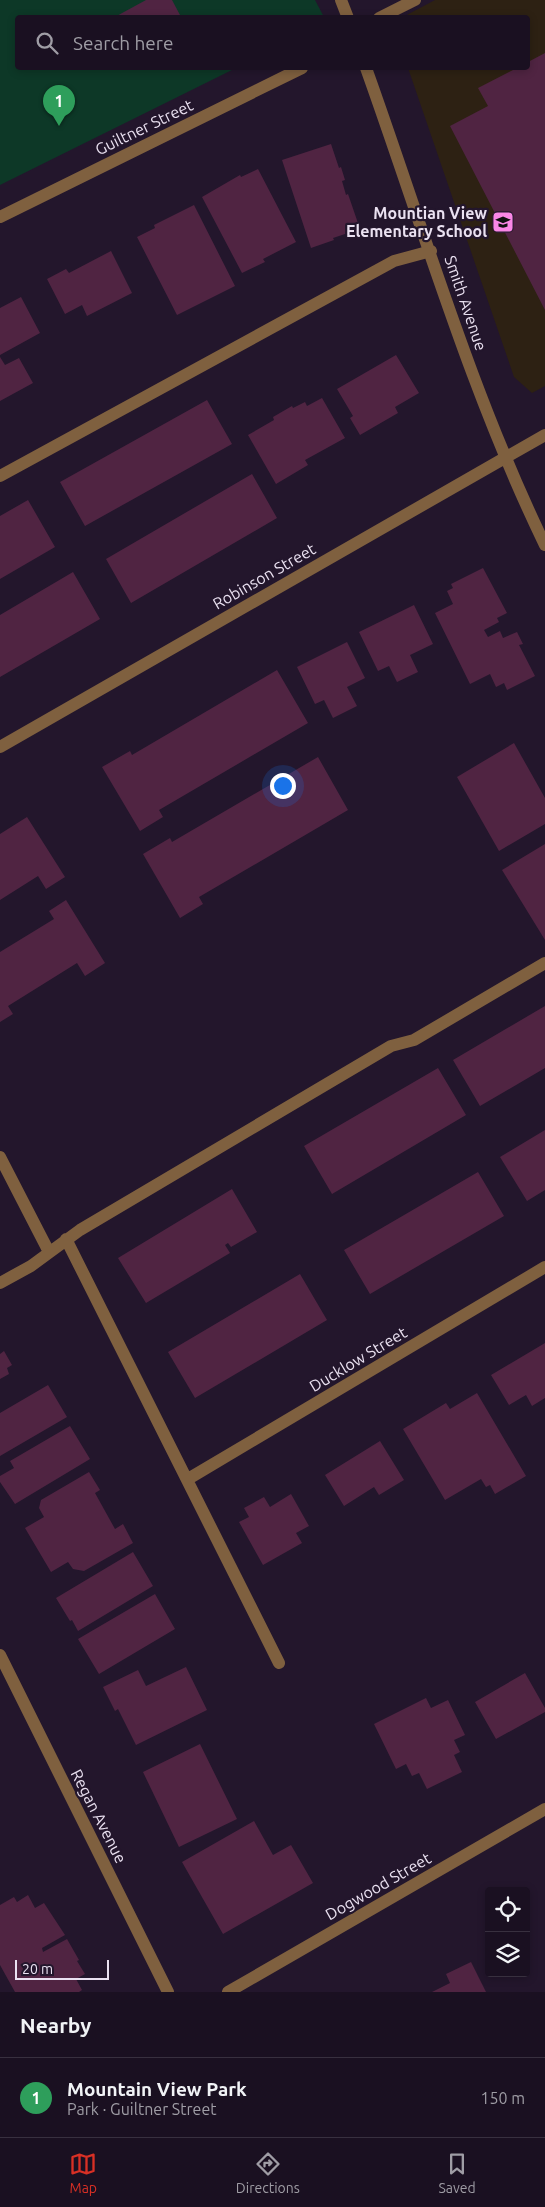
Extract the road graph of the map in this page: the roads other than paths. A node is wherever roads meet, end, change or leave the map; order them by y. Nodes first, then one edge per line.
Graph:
1 (341, 0) edge
2 (415, 0) edge
3 (347, 15) edge
4 (385, 15) edge
5 (298, 70) edge
6 (367, 70) edge
7 (0, 217) edge
8 (431, 251) junction
9 (545, 434) edge
10 (506, 456) junction
11 (0, 476) edge
12 (545, 545) edge
13 (0, 747) edge
14 (545, 963) edge
15 (0, 1156) edge
16 (66, 1239) junction
17 (49, 1252) junction
18 (545, 1268) edge
19 (0, 1283) edge
20 (188, 1479) junction
21 (0, 1654) edge
22 (279, 1663) dead end
23 (545, 1809) edge
24 (168, 1992) edge
25 (228, 1992) edge

1 - 3 street
2 - 4 street
5 - 7 street, Guiltner Street
6 - 8 street, Smith Avenue
8 - 10 street, Smith Avenue
8 - 11 street
9 - 10 street, Robinson Street
10 - 12 street, Smith Avenue
10 - 13 street, Robinson Street
14 - 16 street
15 - 17 street
16 - 17 street
16 - 20 street
17 - 19 street
18 - 20 street, Ducklow Street
20 - 22 street
21 - 24 street, Regan Avenue
23 - 25 street, Dogwood Street

